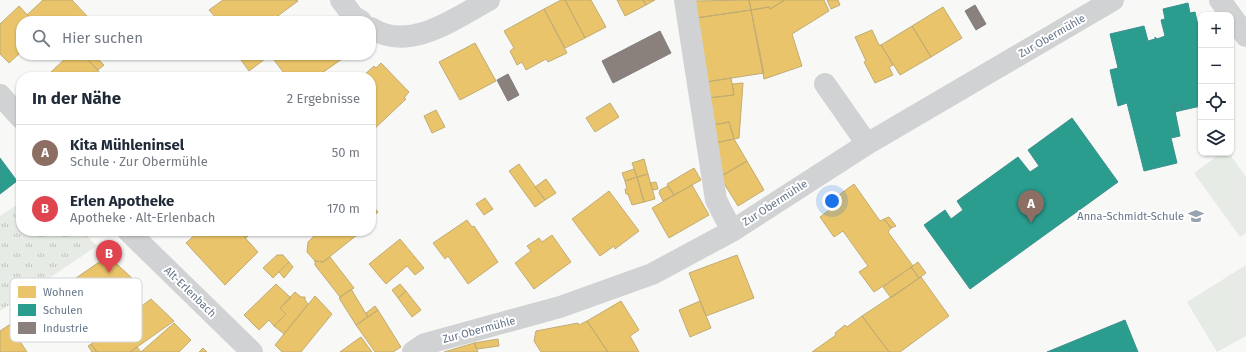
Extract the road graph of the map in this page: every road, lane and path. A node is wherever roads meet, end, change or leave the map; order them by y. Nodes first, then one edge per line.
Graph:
1 (341, 0) edge
2 (490, 0) edge
3 (685, 0) edge
4 (1113, 0) edge
5 (1220, 0) edge
6 (353, 16) edge
7 (376, 31) edge
8 (1246, 36) edge
9 (826, 84) dead end
10 (0, 95) edge
11 (16, 113) edge
12 (867, 144) junction
13 (732, 231) junction
14 (133, 236) edge
15 (252, 352) edge
16 (413, 352) edge

1 - 6 street
2 - 7 street
3 - 13 street
4 - 12 street, Zur Obermühle
5 - 8 street
9 - 12 street
10 - 11 street
12 - 13 street, Zur Obermühle
13 - 16 street, Zur Obermühle
14 - 15 street, Alt-Erlenbach

